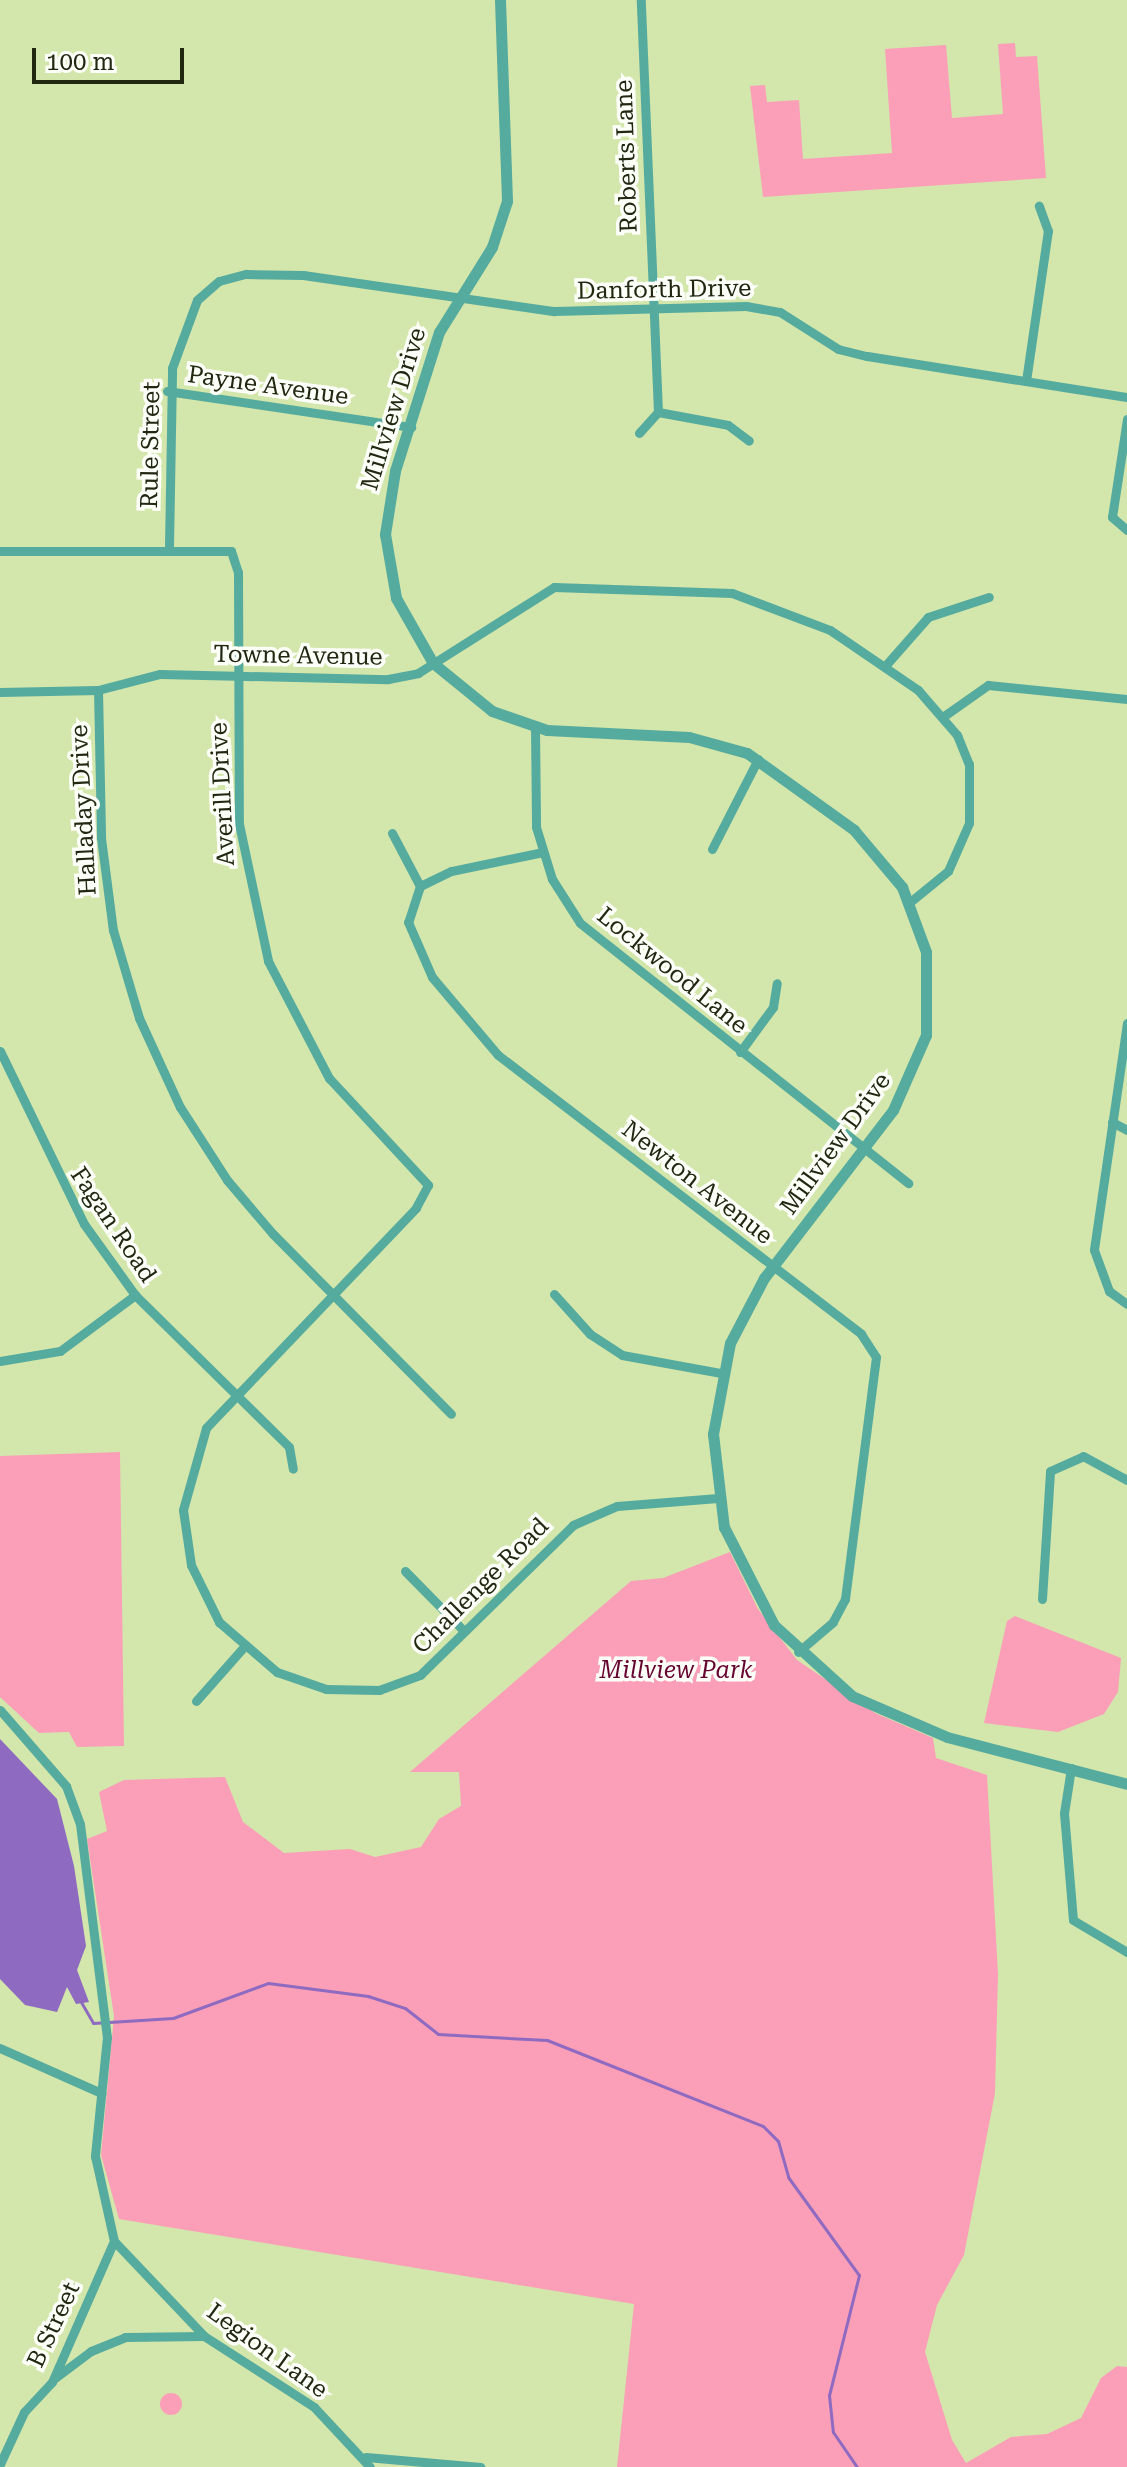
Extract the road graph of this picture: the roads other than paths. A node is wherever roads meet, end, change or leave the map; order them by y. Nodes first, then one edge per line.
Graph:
1 (500, 0) edge
2 (641, 0) edge
3 (1039, 206) dead end
4 (456, 297) junction
5 (197, 300) joint
6 (654, 310) junction
7 (1026, 381) junction
8 (167, 391) junction
9 (1127, 397) edge
10 (658, 412) junction
11 (1127, 419) edge
12 (411, 427) junction
13 (639, 433) dead end
14 (749, 441) dead end
15 (1127, 530) edge
16 (169, 546) junction
17 (0, 551) edge
18 (989, 597) dead end
19 (433, 663) junction
20 (885, 666) junction
21 (238, 676) junction
22 (98, 690) junction
23 (0, 692) edge
24 (1127, 699) edge
25 (944, 716) junction
26 (535, 727) junction
27 (758, 759) junction
28 (392, 833) dead end
29 (712, 849) dead end
30 (543, 852) junction
31 (420, 886) junction
32 (910, 902) junction
33 (777, 983) dead end
34 (1127, 1023) edge
35 (0, 1051) edge
36 (740, 1052) junction
37 (3, 1068) edge
38 (1112, 1122) junction
39 (1127, 1130) edge
40 (864, 1147) junction
41 (420, 1175) joint
42 (908, 1183) dead end
43 (773, 1267) junction
44 (333, 1290) junction
45 (554, 1294) dead end
46 (135, 1295) junction
47 (1127, 1304) edge
48 (0, 1361) edge
49 (721, 1373) junction
50 (234, 1393) junction
51 (451, 1414) dead end
52 (293, 1469) dead end
53 (1127, 1480) edge
54 (718, 1498) junction
55 (405, 1571) dead end
56 (1042, 1599) dead end
57 (464, 1631) junction
58 (242, 1649) junction
59 (798, 1652) junction
60 (196, 1701) dead end
61 (0, 1710) edge
62 (1071, 1768) junction
63 (1127, 1784) edge
64 (1127, 1952) edge
65 (0, 2048) edge
66 (101, 2093) junction
67 (114, 2241) junction
68 (204, 2336) junction
69 (52, 2382) junction
70 (368, 2462) edge
71 (0, 2464) edge
72 (481, 2467) edge

1 - 4 street, Millview Drive
2 - 6 street, Roberts Lane
3 - 7 street
4 - 5 street, Danforth Drive
4 - 6 street, Danforth Drive
4 - 12 street, Millview Drive
5 - 8 street, Rule Street
6 - 7 street, Danforth Drive
6 - 10 street, Roberts Lane
7 - 9 street, Danforth Drive
8 - 12 street, Payne Avenue
8 - 16 street, Rule Street
10 - 13 street
10 - 14 street
11 - 15 street
12 - 19 street, Millview Drive
16 - 17 street
16 - 21 street, Averill Drive
18 - 20 street
19 - 20 street, Towne Avenue
19 - 21 street, Towne Avenue
19 - 26 street, Millview Drive
20 - 25 street, Towne Avenue
21 - 22 street, Towne Avenue
21 - 41 street, Averill Drive
22 - 23 street, Towne Avenue
22 - 44 street, Halladay Drive
24 - 25 street
25 - 32 street, Towne Avenue
26 - 27 street, Millview Drive
26 - 30 street, Lockwood Lane
27 - 29 street
27 - 32 street, Millview Drive
28 - 31 street
30 - 31 street
30 - 36 street, Lockwood Lane
31 - 43 street, Newton Avenue
32 - 40 street, Millview Drive
33 - 36 street
34 - 38 street
35 - 37 street, Fagan Road
36 - 40 street, Lockwood Lane
37 - 46 street, Fagan Road
38 - 39 street
38 - 47 street
40 - 42 street, Lockwood Lane
40 - 43 street, Millview Drive
41 - 44 street, Challenge Road
43 - 49 street, Millview Drive
43 - 59 street, Newton Avenue
44 - 50 street, Challenge Road
44 - 51 street, Halladay Drive
45 - 49 street
46 - 48 street
46 - 50 street, Fagan Road
49 - 54 street, Millview Drive
50 - 52 street, Fagan Road
50 - 58 street, Challenge Road
53 - 56 street
54 - 57 street, Challenge Road
54 - 59 street, Millview Drive
55 - 57 street
57 - 58 street, Challenge Road
58 - 60 street
59 - 62 street, Millview Drive
61 - 66 street
62 - 63 street, Millview Drive
62 - 64 street
65 - 66 street
66 - 67 street
67 - 68 street, Legion Lane
67 - 69 street, B Street
68 - 69 street
68 - 70 street, Legion Lane
69 - 71 street, B Street
70 - 72 street

